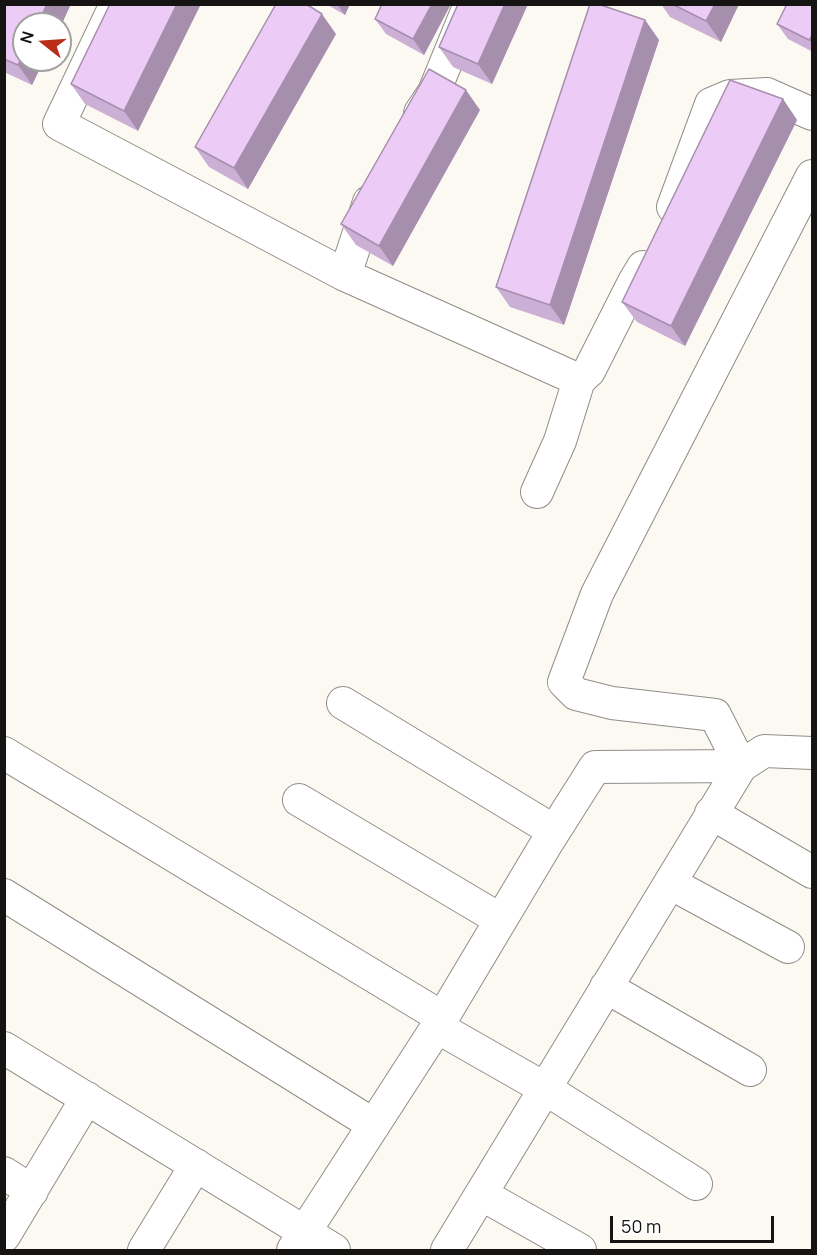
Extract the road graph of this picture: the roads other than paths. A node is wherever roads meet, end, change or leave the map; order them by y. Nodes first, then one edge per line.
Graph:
1 (116, 4) edge
2 (471, 4) edge
3 (813, 114) edge
4 (406, 136) edge
5 (813, 176) edge
6 (377, 177) edge
7 (345, 275) junction
8 (579, 380) junction
9 (537, 492) dead end
10 (344, 703) dead end
11 (4, 753) edge
12 (813, 753) edge
13 (741, 766) junction
14 (299, 800) dead end
15 (711, 813) junction
16 (554, 831) junction
17 (810, 864) edge
18 (670, 883) junction
19 (4, 895) edge
20 (501, 920) junction
21 (788, 947) dead end
22 (606, 987) junction
23 (440, 1023) junction
24 (4, 1048) edge
25 (750, 1070) dead end
26 (544, 1088) junction
27 (87, 1098) junction
28 (374, 1125) junction
29 (196, 1165) junction
30 (4, 1173) edge
31 (696, 1184) dead end
32 (32, 1191) junction
33 (481, 1194) junction
34 (4, 1236) edge
35 (298, 1242) edge
36 (144, 1251) edge
37 (334, 1251) edge
38 (447, 1251) edge
39 (580, 1251) edge

1 - 7 street
2 - 4 street
3 - 8 street
5 - 13 street
6 - 7 street
7 - 8 street
8 - 9 street
10 - 16 street
11 - 23 street
12 - 13 street
13 - 15 street
13 - 16 street
14 - 20 street
15 - 17 street
15 - 18 street
16 - 20 street
18 - 21 street
18 - 22 street
19 - 28 street
20 - 23 street
22 - 25 street
22 - 26 street
23 - 26 street
23 - 28 street
24 - 27 street
26 - 31 street
26 - 33 street
27 - 29 street
27 - 32 street
28 - 35 street
29 - 35 street
29 - 36 street
30 - 32 street
32 - 34 street
33 - 38 street
33 - 39 street
35 - 37 street

